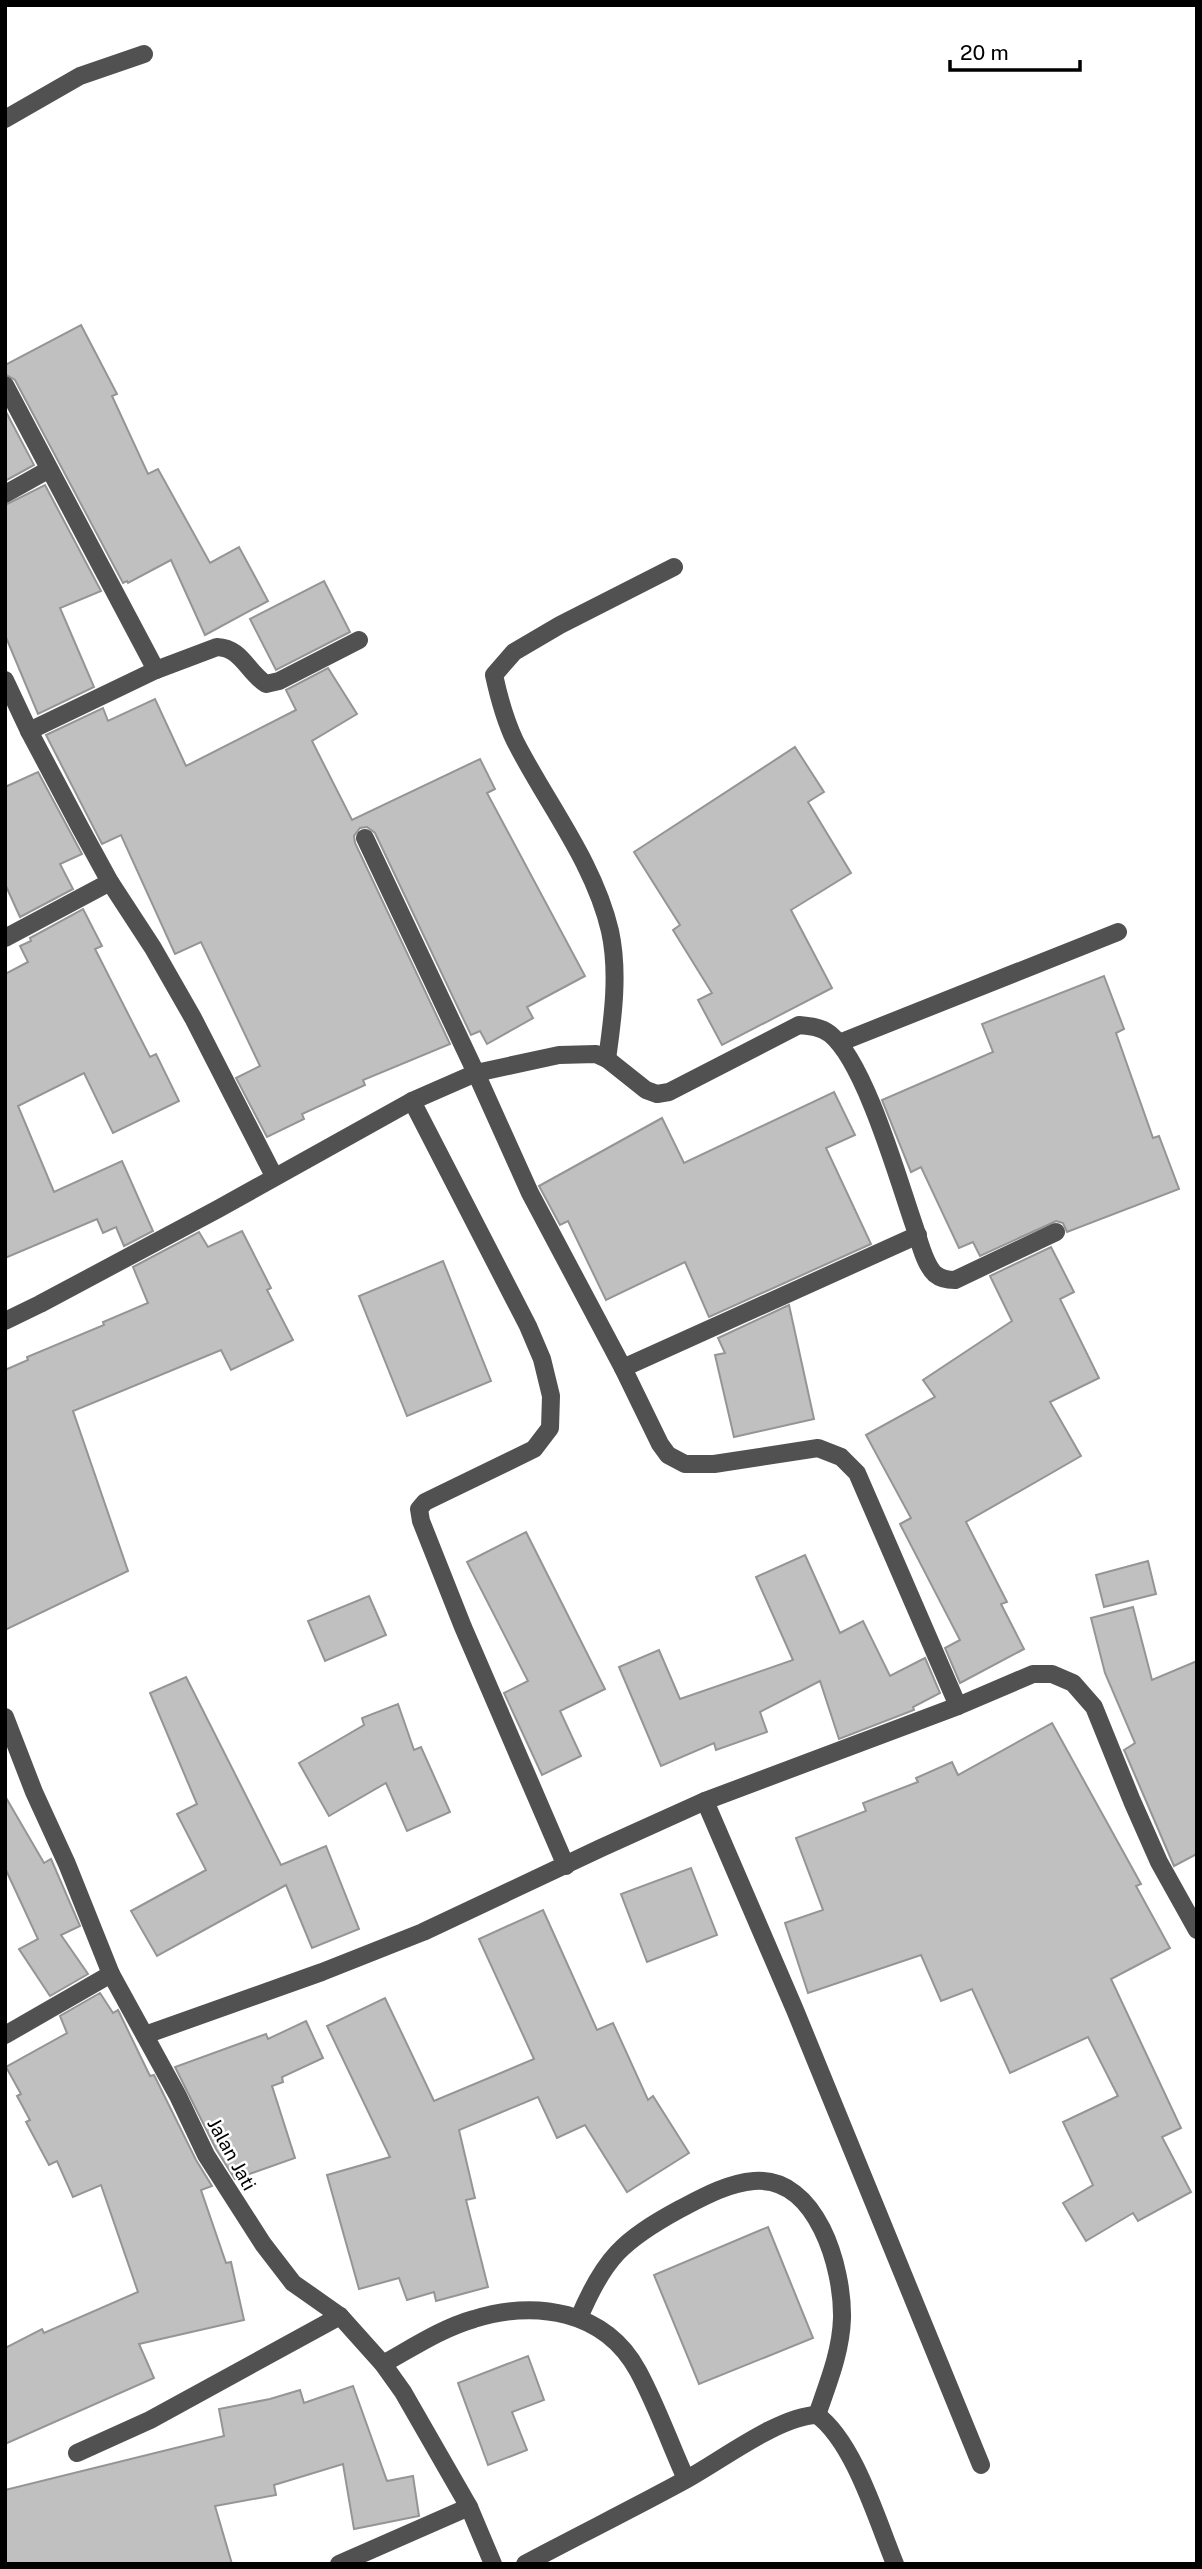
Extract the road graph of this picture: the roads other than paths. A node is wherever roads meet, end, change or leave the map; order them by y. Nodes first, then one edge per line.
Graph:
1 (144, 54) dead end
2 (5, 119) edge
3 (5, 385) edge
4 (48, 470) junction
5 (5, 494) edge
6 (674, 567) dead end
7 (359, 640) dead end
8 (156, 670) junction
9 (5, 680) edge
10 (29, 731) junction
11 (365, 838) dead end
12 (110, 882) junction
13 (1118, 932) dead end
14 (5, 938) edge
15 (839, 1043) junction
16 (607, 1059) junction
17 (477, 1073) junction
18 (412, 1101) junction
19 (274, 1176) junction
20 (1056, 1232) dead end
21 (918, 1235) junction
22 (5, 1321) edge
23 (623, 1368) junction
24 (958, 1706) junction
25 (5, 1717) edge
26 (705, 1801) junction
27 (566, 1866) junction
28 (1197, 1930) edge
29 (111, 1974) junction
30 (5, 2035) edge
31 (145, 2035) junction
32 (340, 2316) junction
33 (579, 2318) junction
34 (383, 2364) junction
35 (817, 2415) junction
36 (77, 2453) dead end
37 (981, 2465) dead end
38 (686, 2479) junction
39 (469, 2507) junction
40 (340, 2564) edge
41 (493, 2564) edge
42 (525, 2564) edge
43 (895, 2564) edge

1 - 2 street
3 - 4 street
4 - 5 street
4 - 8 street
6 - 16 street
7 - 8 street
8 - 10 street
9 - 10 street
10 - 12 street
11 - 17 street
12 - 14 street
12 - 19 street
13 - 15 street
15 - 16 street
15 - 21 street
16 - 17 street
17 - 18 street
17 - 23 street
18 - 19 street
18 - 27 street
19 - 22 street
20 - 21 street
21 - 23 street
23 - 24 street
24 - 26 street
24 - 28 street
25 - 29 street, Jalan Jati
26 - 27 street
26 - 37 street
27 - 31 street
29 - 30 street
29 - 31 street, Jalan Jati
31 - 32 street, Jalan Jati
32 - 34 street, Jalan Jati
32 - 36 street
33 - 34 street
33 - 35 street
33 - 38 street
34 - 39 street, Jalan Jati
35 - 38 street
35 - 43 street
38 - 42 street
39 - 40 street
39 - 41 street, Jalan Jati

